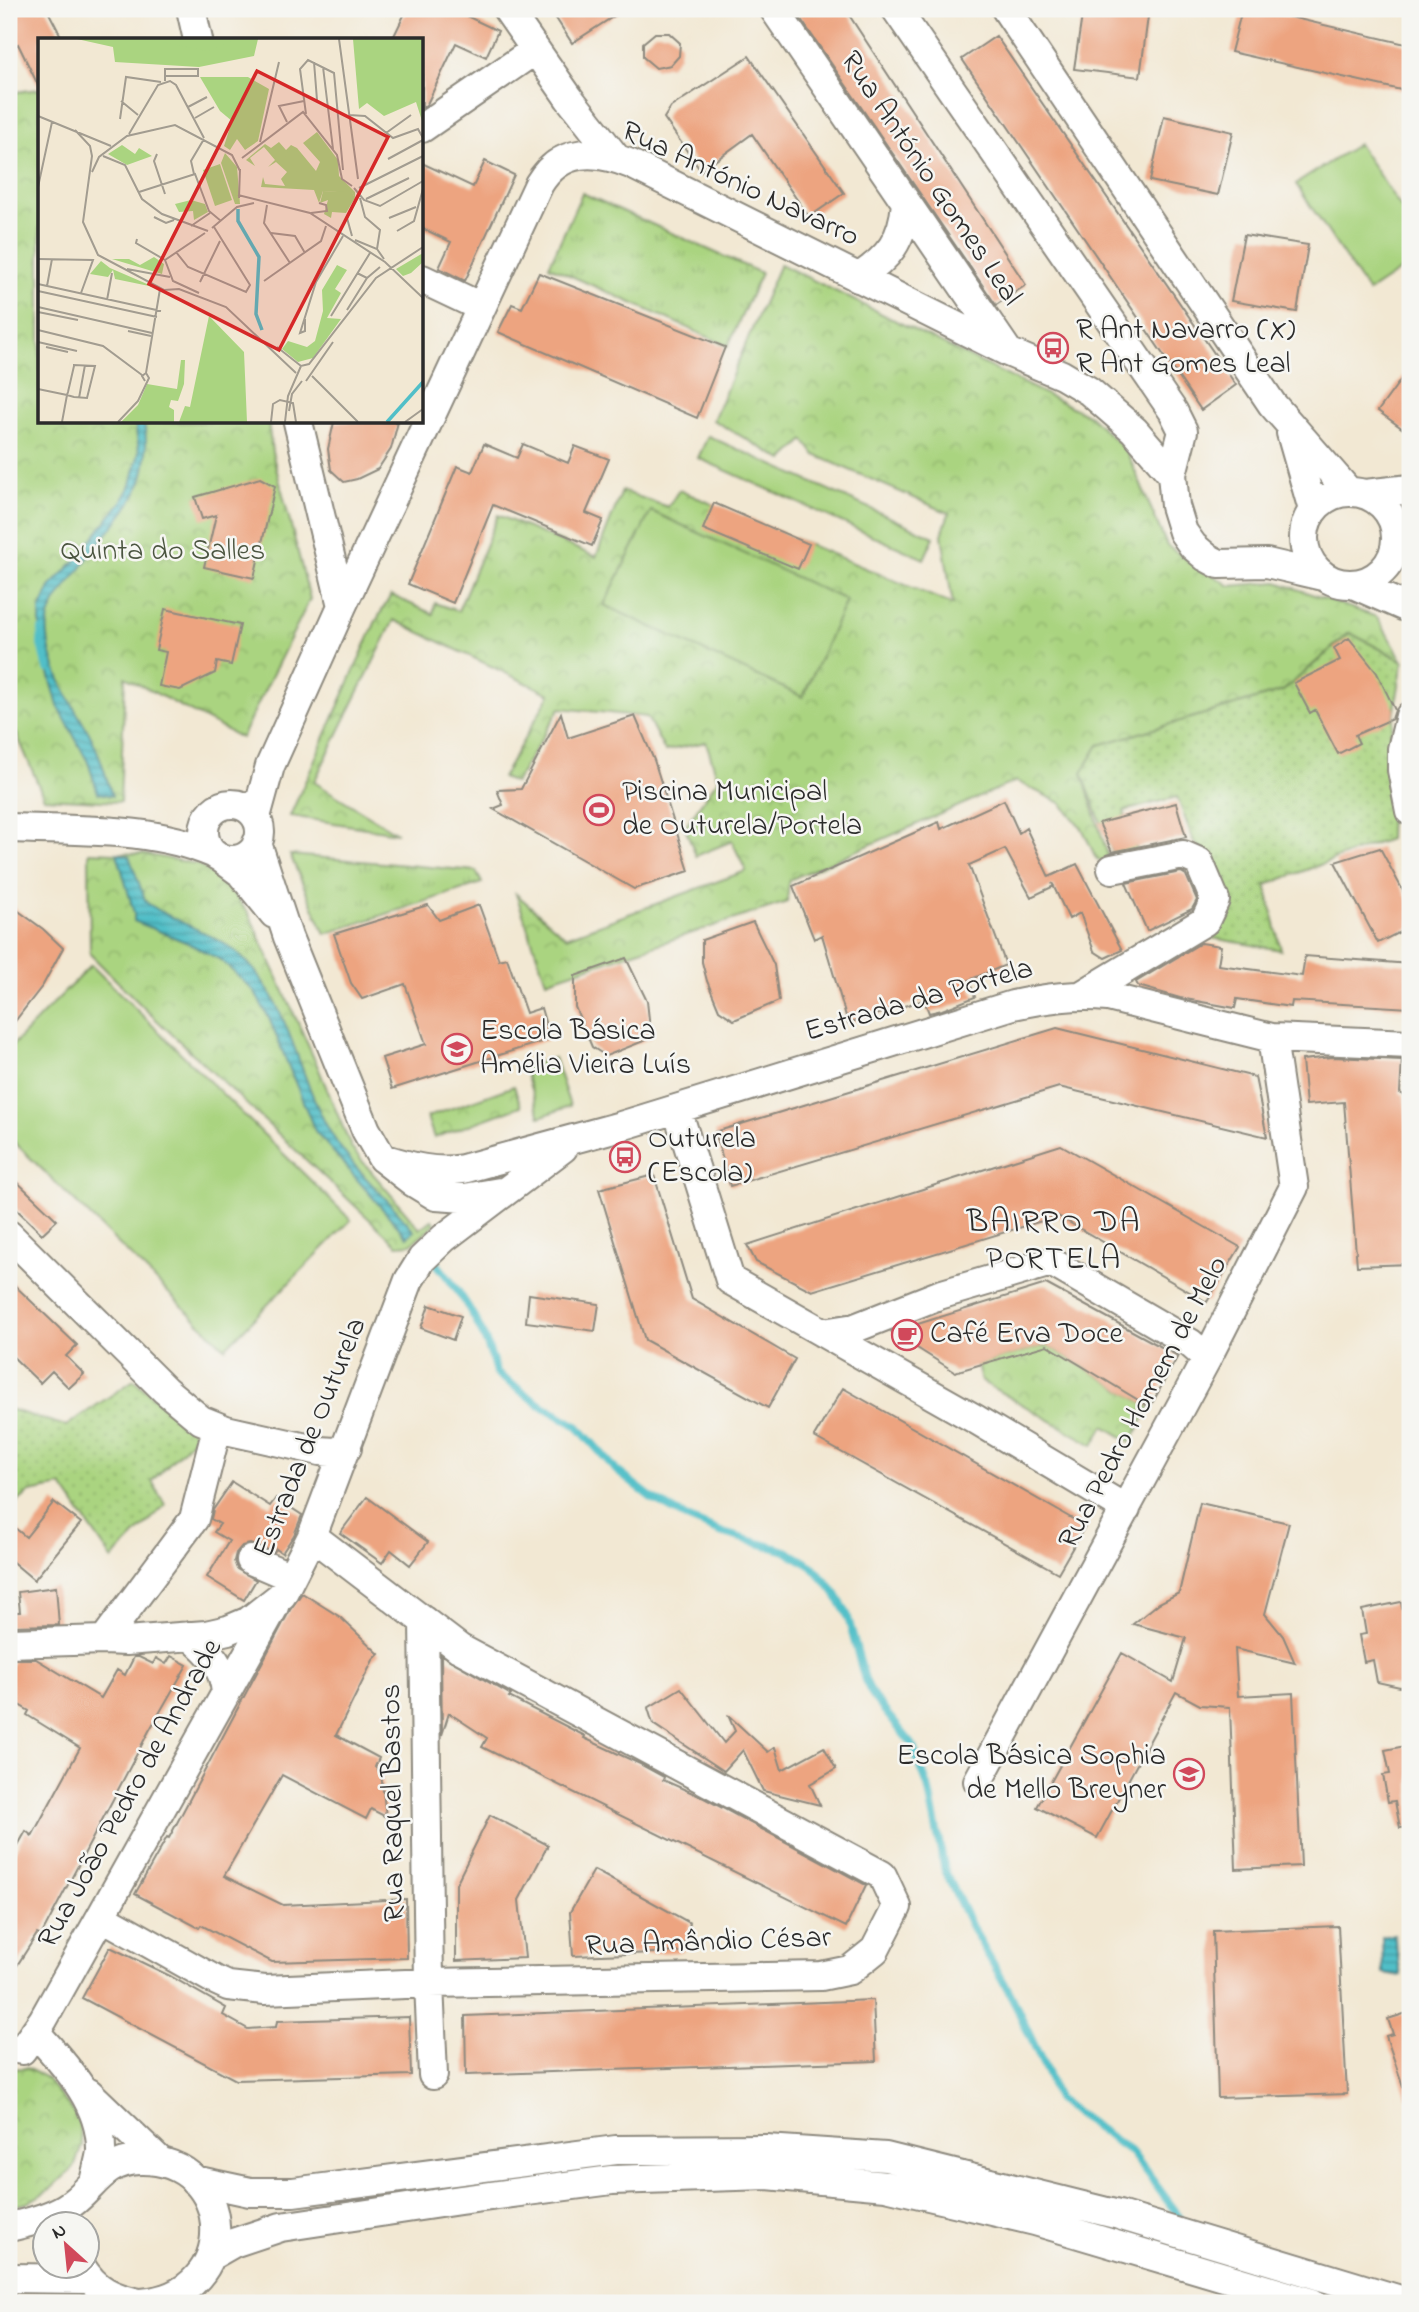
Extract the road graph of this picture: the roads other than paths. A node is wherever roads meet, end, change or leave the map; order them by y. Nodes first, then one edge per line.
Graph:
1 (191, 9) edge
2 (507, 9) edge
3 (774, 9) edge
4 (896, 9) edge
5 (1006, 9) edge
6 (198, 38) edge
7 (535, 50) junction
8 (424, 127) edge
9 (616, 158) junction
10 (906, 203) junction
11 (858, 278) junction
12 (424, 280) edge
13 (481, 307) junction
14 (1009, 352) junction
15 (298, 424) edge
16 (1288, 424) junction
17 (1172, 474) junction
18 (1410, 489) edge
19 (1357, 493) junction
20 (1313, 510) junction
21 (1304, 537) junction
22 (1399, 537) edge
23 (1267, 563) junction
24 (1323, 576) junction
25 (1353, 584) junction
26 (342, 606) junction
27 (1409, 608) edge
28 (1410, 716) edge
29 (1410, 811) edge
30 (239, 820) junction
31 (9, 827) edge
32 (148, 835) junction
33 (218, 856) junction
34 (1112, 869) dead end
35 (288, 937) junction
36 (1082, 995) junction
37 (1272, 1038) junction
38 (1410, 1044) edge
39 (677, 1109) junction
40 (577, 1138) junction
41 (382, 1158) junction
42 (432, 1171) junction
43 (506, 1191) junction
44 (446, 1196) junction
45 (9, 1235) edge
46 (444, 1238) junction
47 (823, 1333) junction
48 (1207, 1358) junction
49 (217, 1428) junction
50 (347, 1448) junction
51 (1126, 1509) junction
52 (312, 1536) junction
53 (251, 1560) dead end
54 (287, 1586) junction
55 (424, 1621) junction
56 (190, 1636) junction
57 (104, 1640) junction
58 (9, 1643) edge
59 (226, 1693) junction
60 (978, 1782) dead end
61 (101, 1916) junction
62 (429, 1983) junction
63 (35, 2032) junction
64 (9, 2048) edge
65 (433, 2075) dead end
66 (75, 2079) junction
67 (160, 2161) junction
68 (194, 2180) junction
69 (89, 2185) junction
70 (76, 2210) edge
71 (9, 2227) edge
72 (212, 2255) junction
73 (32, 2276) edge
74 (9, 2278) edge
75 (91, 2280) edge
76 (191, 2293) edge
77 (131, 2302) edge
78 (1312, 2303) edge
79 (1410, 2303) edge

1 - 6 street
2 - 7 street
3 - 10 street, Rua António Gomes Leal
4 - 17 street
5 - 16 street
7 - 8 street
7 - 9 street
9 - 11 street, Rua António Navarro
9 - 13 street, Rua António Navarro
10 - 11 street
10 - 14 street, Rua António Gomes Leal
11 - 14 street, Rua António Navarro
12 - 13 street
13 - 26 street, Rua António Navarro
14 - 17 street, Rua António Navarro
15 - 26 street
16 - 19 street
16 - 20 street
17 - 23 street
18 - 19 street
19 - 20 street
19 - 22 street
20 - 21 street
21 - 23 street
21 - 24 street
22 - 25 street
22 - 27 street
23 - 24 street
24 - 25 street
25 - 27 street
26 - 30 street, Rua António Navarro
28 - 29 street
30 - 32 street
30 - 33 street
30 - 33 street, Rua António Navarro
30 - 35 street
31 - 32 street
32 - 33 street
33 - 35 street
34 - 36 street
35 - 41 street
36 - 37 street, Estrada da Portela
36 - 39 street, Estrada da Portela
37 - 38 street, Estrada da Portela
37 - 48 street, Rua Pedro Homem de Melo
39 - 40 street, Estrada da Portela
39 - 47 street
40 - 42 street, Estrada da Portela
40 - 43 street, Estrada de Outurela
41 - 42 street, Estrada da Portela
41 - 44 street
42 - 44 street
43 - 44 street
43 - 46 street, Estrada de Outurela
44 - 46 street
45 - 49 street
46 - 50 street, Estrada de Outurela
47 - 48 street
47 - 51 street
48 - 51 street, Rua Pedro Homem de Melo
49 - 50 street
49 - 57 street
50 - 52 street, Estrada de Outurela
51 - 60 street, Rua Pedro Homem de Melo
52 - 54 street, Estrada de Outurela
52 - 55 street, Rua Amândio César
53 - 54 street
54 - 56 street, Estrada de Outurela
54 - 59 street, Rua João Pedro de Andrade
55 - 62 street, Rua Raquel Bastos
55 - 62 street, Rua Amândio César
56 - 57 street, Estrada de Outurela
56 - 59 street
57 - 58 street, Estrada de Outurela
59 - 61 street, Rua João Pedro de Andrade
61 - 62 street, Rua Amândio César
61 - 63 street, Rua João Pedro de Andrade
62 - 65 street, Rua Raquel Bastos
63 - 64 street, Rua João Pedro de Andrade
63 - 66 street
66 - 67 street
66 - 69 street
67 - 68 street
67 - 69 street
68 - 72 street
68 - 79 street
69 - 70 street
69 - 71 street
72 - 76 street
72 - 78 street
73 - 74 street
75 - 77 street
76 - 77 street

